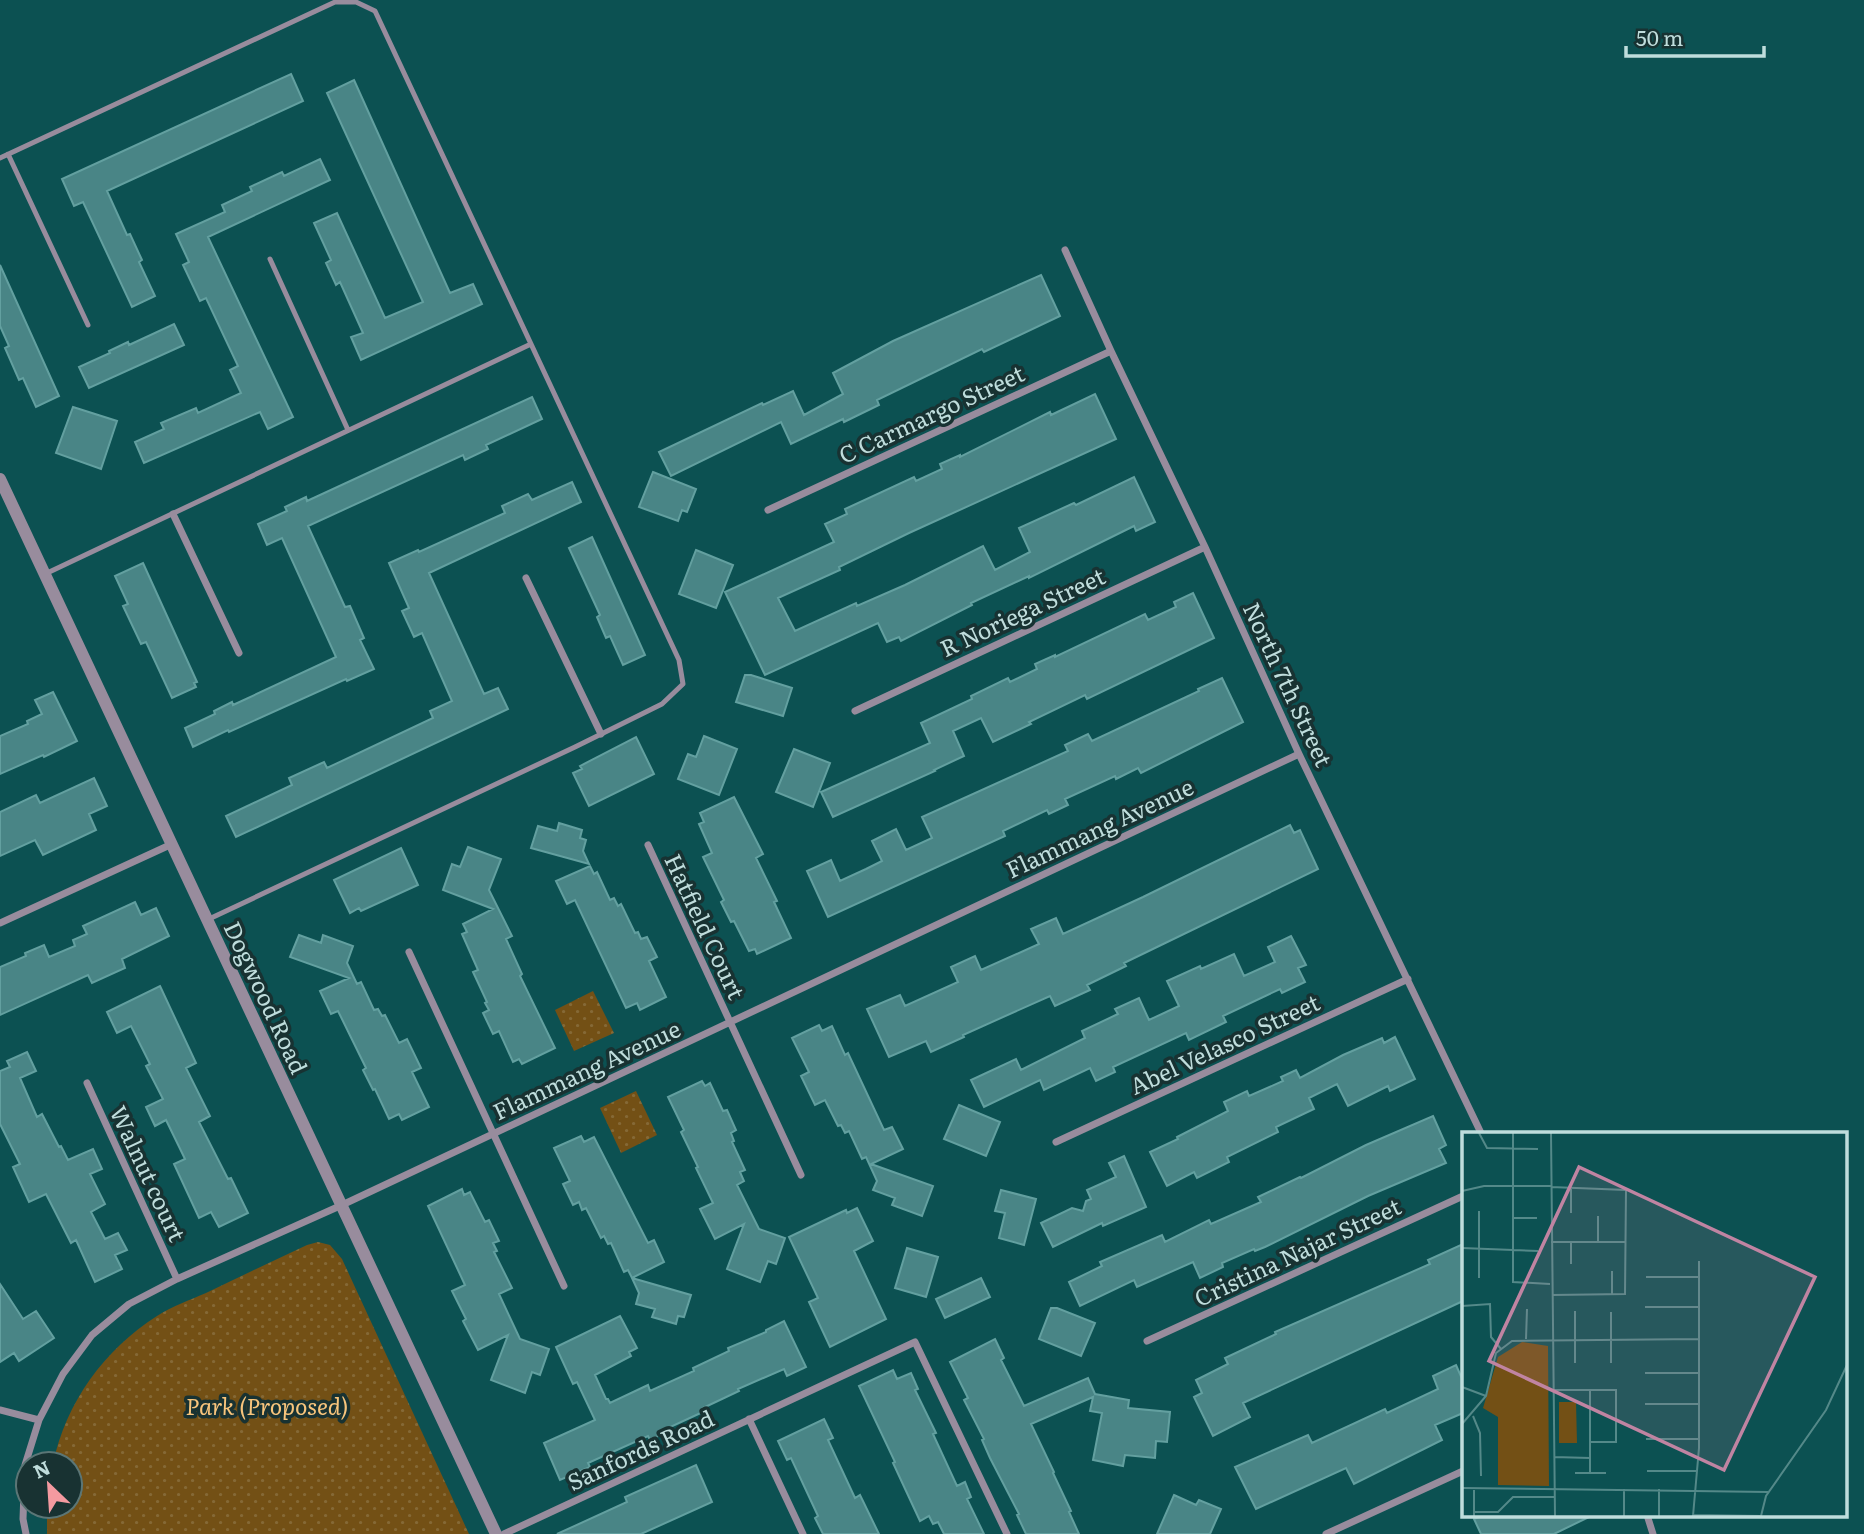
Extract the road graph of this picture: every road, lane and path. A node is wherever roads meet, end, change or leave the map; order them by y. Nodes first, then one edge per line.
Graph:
1 (8, 154) junction
2 (0, 158) edge
3 (1065, 250) dead end
4 (270, 259) dead end
5 (88, 325) dead end
6 (531, 344) junction
7 (1111, 351) junction
8 (348, 430) junction
9 (0, 479) edge
10 (768, 510) dead end
11 (173, 513) junction
12 (1205, 547) junction
13 (45, 574) junction
14 (526, 578) dead end
15 (239, 653) dead end
16 (855, 711) dead end
17 (601, 734) junction
18 (1298, 754) junction
19 (172, 844) junction
20 (648, 845) dead end
21 (207, 919) junction
22 (0, 923) edge
23 (409, 952) dead end
24 (1408, 979) junction
25 (730, 1022) junction
26 (87, 1083) dead end
27 (1481, 1132) edge
28 (493, 1134) junction
29 (1056, 1142) dead end
30 (801, 1175) dead end
31 (1462, 1196) edge
32 (342, 1205) junction
33 (177, 1279) junction
34 (564, 1286) dead end
35 (1147, 1342) dead end
36 (0, 1410) edge
37 (749, 1419) junction
38 (39, 1420) junction
39 (1462, 1471) edge
40 (1647, 1516) edge
41 (26, 1534) edge
42 (496, 1534) edge
43 (504, 1534) edge
44 (803, 1534) edge
45 (1007, 1534) edge
46 (1326, 1534) edge
47 (1653, 1534) edge

1 - 2 lane
1 - 5 lane
1 - 6 lane
3 - 7 street, North 7th Street
4 - 8 lane
6 - 8 lane
6 - 17 lane
7 - 10 street, C Carmargo Street
7 - 12 street, North 7th Street
8 - 11 lane
9 - 13 street, Dogwood Road
11 - 13 lane
11 - 15 street
12 - 16 street, R Noriega Street
12 - 18 street, North 7th Street
13 - 19 street, Dogwood Road
14 - 17 street
17 - 21 lane
18 - 24 street, North 7th Street
18 - 25 street, Flammang Avenue
19 - 21 street, Dogwood Road
19 - 22 street
20 - 25 street, Hatfield Court
21 - 32 street, Dogwood Road
23 - 28 street
24 - 27 street, North 7th Street
24 - 29 street, Abel Velasco Street
25 - 28 street, Flammang Avenue
25 - 30 street, Hatfield Court
26 - 33 street, Walnut court
28 - 32 street, Flammang Avenue
28 - 34 street
31 - 35 street, Cristina Najar Street
32 - 33 street, Flammang Avenue
32 - 42 street, Dogwood Road
33 - 38 street, Flammang Avenue
36 - 38 street
37 - 43 street, Sanfords Road
37 - 44 street
37 - 45 street, Sanfords Road
38 - 41 street, Flammang Avenue
39 - 46 street
40 - 47 street

